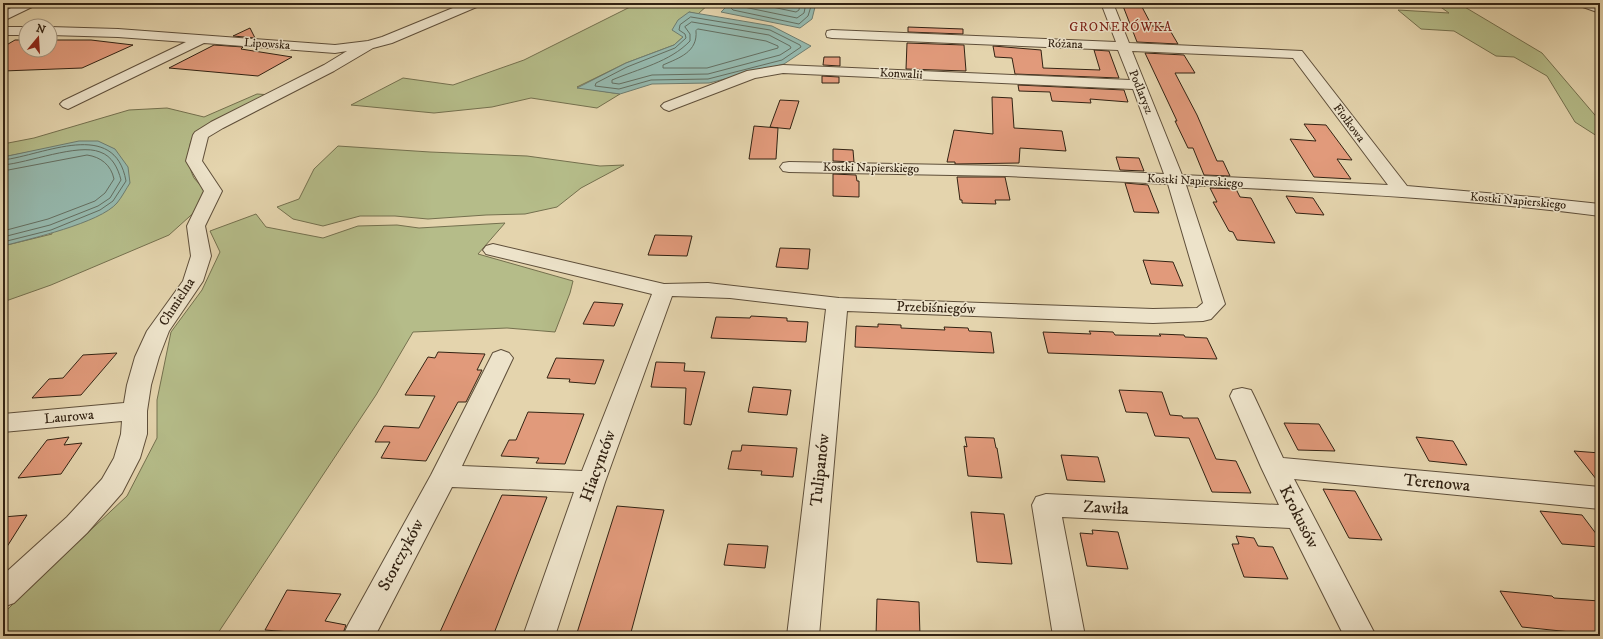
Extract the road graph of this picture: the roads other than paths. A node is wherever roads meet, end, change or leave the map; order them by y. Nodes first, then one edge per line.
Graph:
1 (30, 3) edge
2 (475, 3) edge
3 (1107, 3) edge
4 (1584, 3) edge
5 (1600, 9) edge
6 (3, 17) edge
7 (3, 31) edge
8 (18, 31) edge
9 (58, 32) edge
10 (832, 34) dead end
11 (201, 39) junction
12 (368, 46) junction
13 (1123, 47) junction
14 (1297, 54) joint
15 (1139, 85) junction
16 (68, 104) dead end
17 (669, 106) dead end
18 (789, 167) dead end
19 (1176, 180) junction
20 (1402, 191) junction
21 (1600, 210) edge
22 (493, 250) dead end
23 (662, 294) junction
24 (837, 304) junction
25 (501, 358) dead end
26 (1242, 396) dead end
27 (135, 411) junction
28 (3, 423) edge
29 (1274, 467) junction
30 (444, 476) junction
31 (591, 482) junction
32 (1600, 498) edge
33 (1300, 518) junction
34 (3, 594) edge
35 (359, 635) dead end
36 (539, 636) edge
37 (804, 636) edge
38 (1069, 636) edge
39 (1360, 636) edge

1 - 6 street
2 - 12 street, Lipowska
3 - 13 street, Podlarysz
4 - 5 street
7 - 8 street
9 - 11 street, Lipowska
10 - 13 street, Różana
11 - 12 street, Lipowska
11 - 16 street
12 - 27 street, Chmielna
13 - 14 street, Różana
13 - 15 street, Podlarysz
14 - 20 street, Fiołkowa
15 - 17 street, Konwalii
15 - 19 street, Podlarysz
18 - 19 street, Kostki Napierskiego
19 - 20 street, Kostki Napierskiego
19 - 24 street, Przebiśniegów
20 - 21 street, Kostki Napierskiego
22 - 23 street, Przebiśniegów
23 - 24 street, Przebiśniegów
23 - 31 street, Hiacyntów
24 - 37 street, Tulipanów
25 - 30 street, Storczyków
26 - 29 street, Krokusów
27 - 28 street, Laurowa
27 - 34 street, Chmielna
29 - 32 street, Terenowa
29 - 33 street, Krokusów
30 - 31 street
30 - 35 street, Storczyków
31 - 36 street, Hiacyntów
33 - 38 street, Zawiła
33 - 39 street, Krokusów

